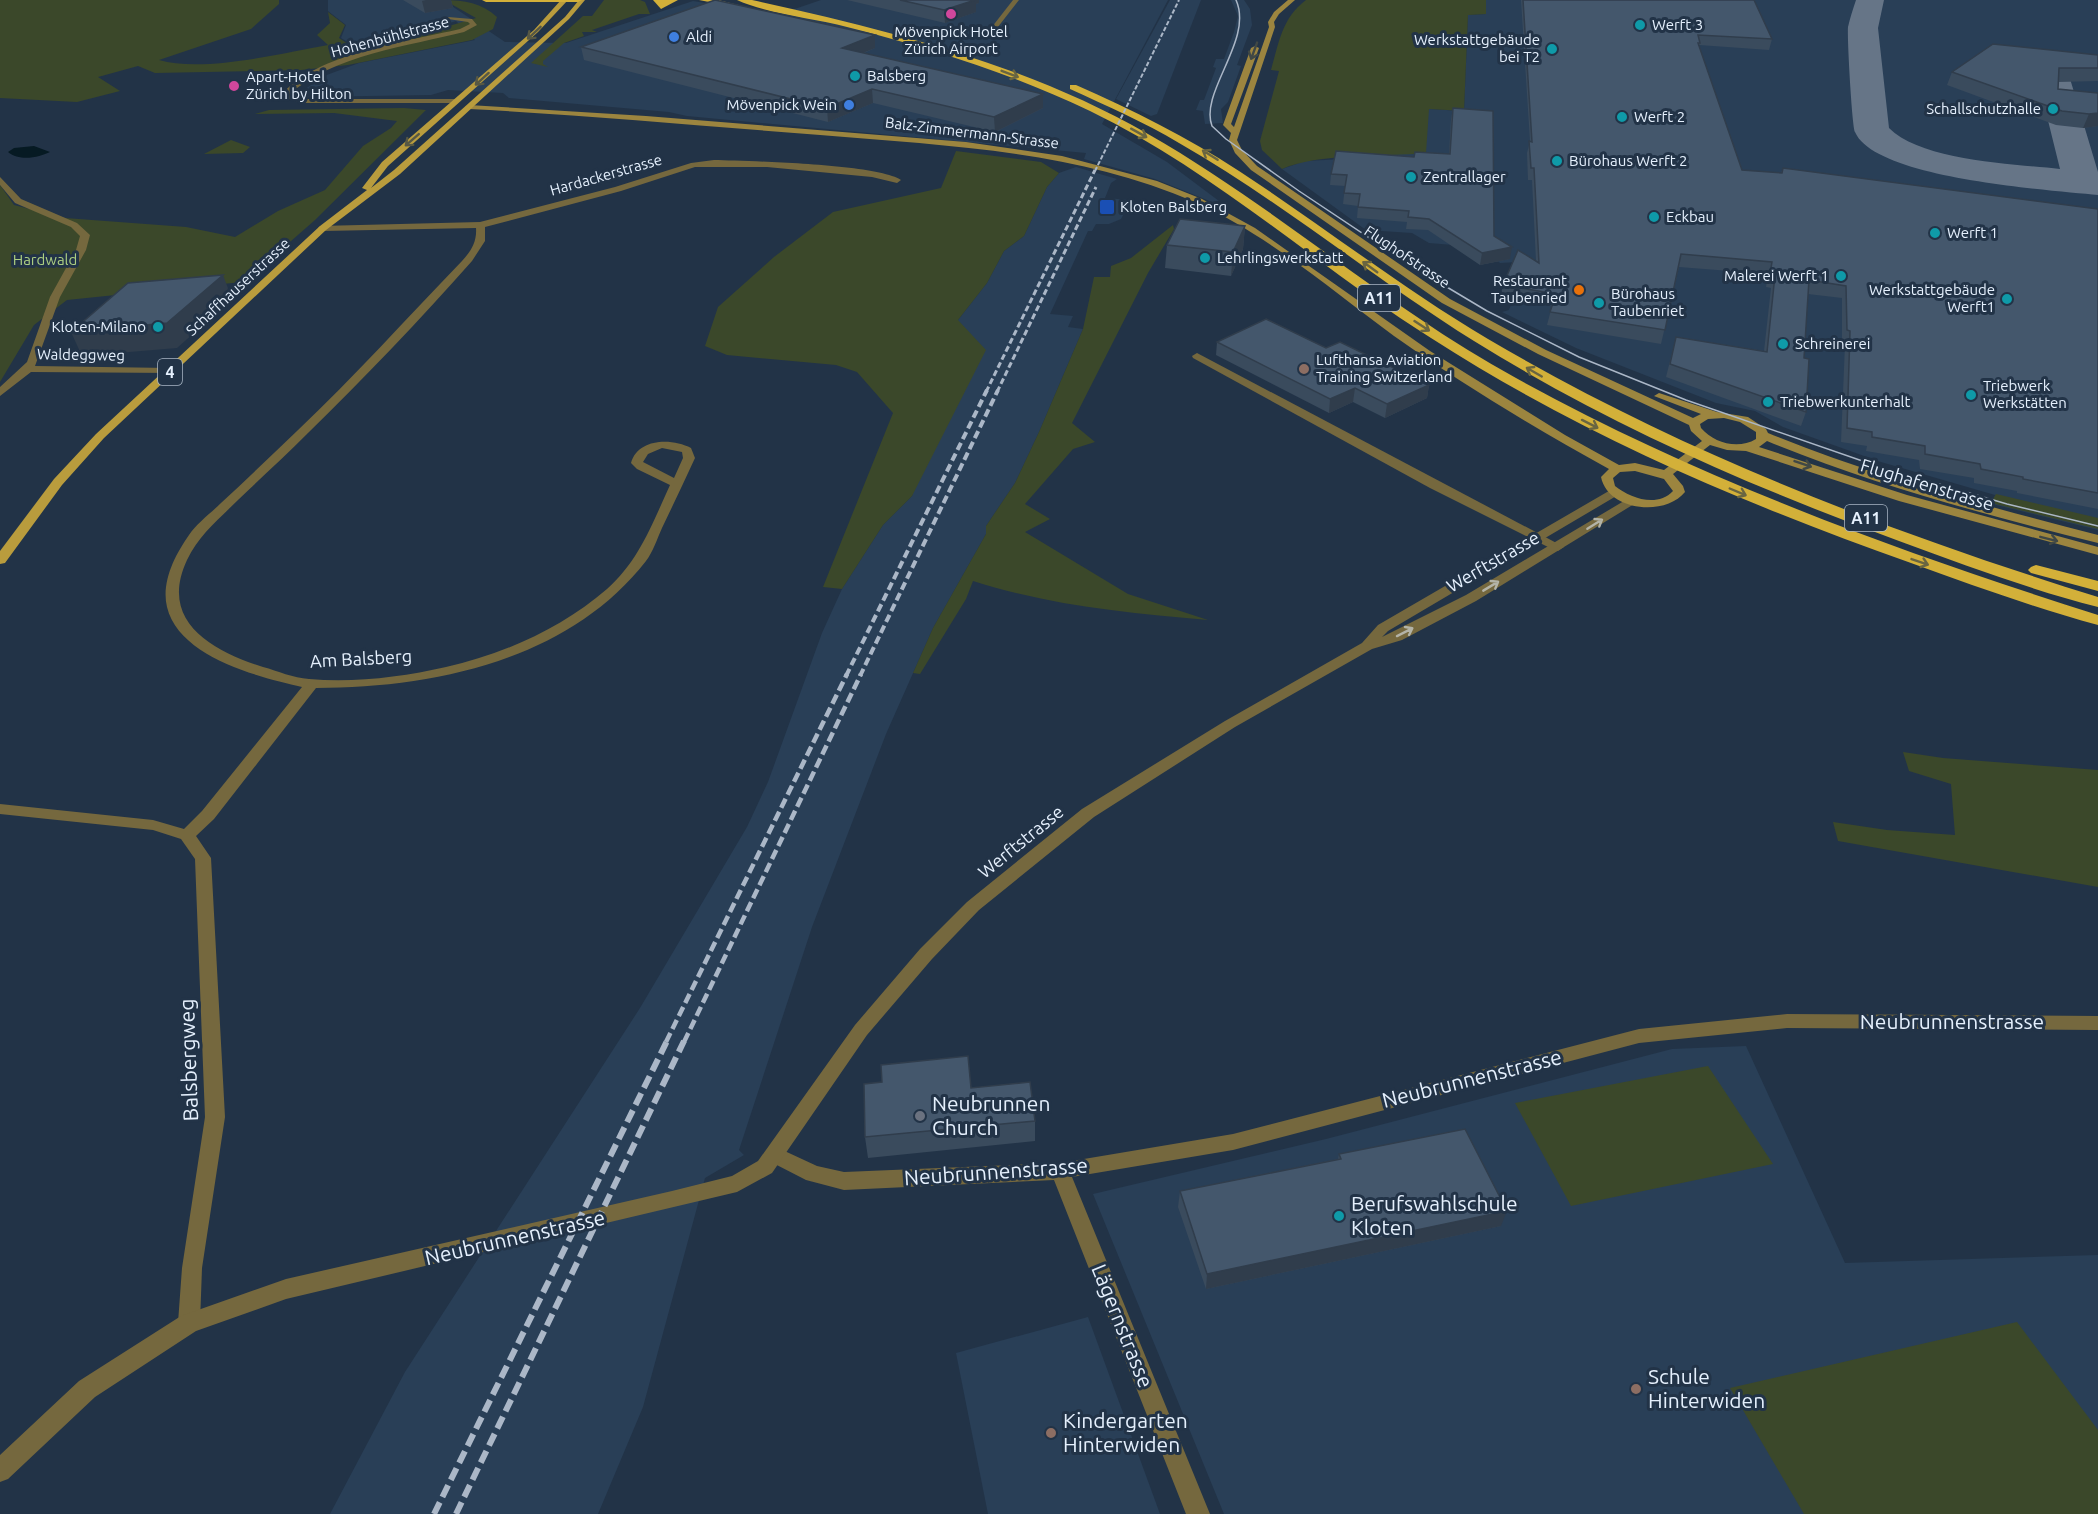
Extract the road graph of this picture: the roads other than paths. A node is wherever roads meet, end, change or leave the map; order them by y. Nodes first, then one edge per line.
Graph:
1 (486, 0) edge
2 (580, 0) edge
3 (657, 0) edge
4 (674, 0) edge
5 (704, 0) edge
6 (741, 0) edge
7 (771, 0) edge
8 (1016, 0) edge
9 (1280, 0) edge
10 (1292, 0) edge
11 (565, 1) edge
12 (540, 2) junction
13 (558, 9) junction
14 (450, 18) dead end
15 (854, 26) junction
16 (1261, 26) dead end
17 (990, 38) dead end
18 (1258, 38) dead end
19 (476, 100) junction
20 (455, 101) junction
21 (469, 106) junction
22 (634, 116) junction
23 (1235, 132) junction
24 (0, 180) edge
25 (897, 180) dead end
26 (357, 200) junction
27 (480, 225) junction
28 (323, 228) junction
29 (1197, 356) dead end
30 (28, 369) junction
31 (170, 371) junction
32 (1591, 373) junction
33 (0, 393) edge
34 (1717, 415) junction
35 (1695, 423) junction
36 (1643, 427) junction
37 (1763, 435) junction
38 (1708, 442) junction
39 (1747, 447) junction
40 (1617, 469) junction
41 (1664, 474) junction
42 (677, 484) dead end
43 (1614, 492) junction
44 (1633, 501) junction
45 (1539, 538) junction
46 (2098, 539) edge
47 (1558, 547) junction
48 (2098, 551) edge
49 (0, 561) edge
50 (2098, 586) edge
51 (2098, 602) edge
52 (2098, 620) edge
53 (1367, 646) junction
54 (311, 685) junction
55 (0, 809) edge
56 (187, 835) junction
57 (2098, 1023) edge
58 (776, 1155) junction
59 (1060, 1171) junction
60 (189, 1323) junction
61 (0, 1471) edge
62 (1198, 1514) edge

1 - 12 highway
2 - 11 highway
2 - 19 main road, Schaffhauserstrasse / 4
3 - 4 highway
5 - 15 highway
6 - 15 highway, A11
36 -> 7 highway, A11
8 - 17 street
9 - 16 main road
10 - 23 main road
11 - 12 highway
11 - 13 main road, Schaffhauserstrasse / 4
12 - 13 highway
13 -> 20 main road, Schaffhauserstrasse / 4
14 - 20 street, Hohenbühlstrasse
15 -> 52 highway, A11
18 -> 23 main road, Flughofstrasse
19 - 20 main road
19 - 21 main road, Schaffhauserstrasse / 4
19 - 22 main road, Balz-Zimmermann-Strasse
20 - 21 main road
20 -> 26 main road, Schaffhauserstrasse / 4
21 - 22 main road, Balz-Zimmermann-Strasse
21 - 26 main road, Schaffhauserstrasse / 4
22 - 40 main road, Balz-Zimmermann-Strasse
23 - 32 main road, Flughofstrasse
24 - 30 street
25 - 27 street, Hardackerstrasse
26 - 28 main road, Schaffhauserstrasse / 4
27 - 28 street, Hardackerstrasse
27 - 54 street, Am Balsberg
28 - 31 main road, Schaffhauserstrasse / 4
29 - 45 street
30 - 31 street, Waldeggweg
30 - 33 street, Waldeggweg
31 - 49 main road, Schaffhauserstrasse / 4
32 - 34 main road, Flughofstrasse
32 - 35 main road, Flughofstrasse
34 - 35 main road
34 - 37 main road, Flughafenstrasse
35 - 38 main road
36 - 50 highway, A11
36 - 51 highway
37 - 39 main road
37 - 46 main road, Flughafenstrasse
38 - 39 main road, Flughafenstrasse
38 - 41 main road
39 -> 48 main road, Flughafenstrasse
40 - 41 main road
40 - 43 main road
41 - 44 main road
42 - 54 street, Am Balsberg
43 - 44 main road
43 - 45 street, Werftstrasse
47 -> 44 street, Werftstrasse
45 - 47 street
45 - 53 street, Werftstrasse
53 -> 47 street, Werftstrasse
53 - 58 street, Werftstrasse
54 - 56 street
55 - 56 street
56 - 60 street, Balsbergweg
57 - 59 street, Neubrunnenstrasse
58 - 59 street, Neubrunnenstrasse
58 - 60 street, Neubrunnenstrasse
59 - 62 street, Lägernstrasse
60 - 61 street, Neubrunnenstrasse

